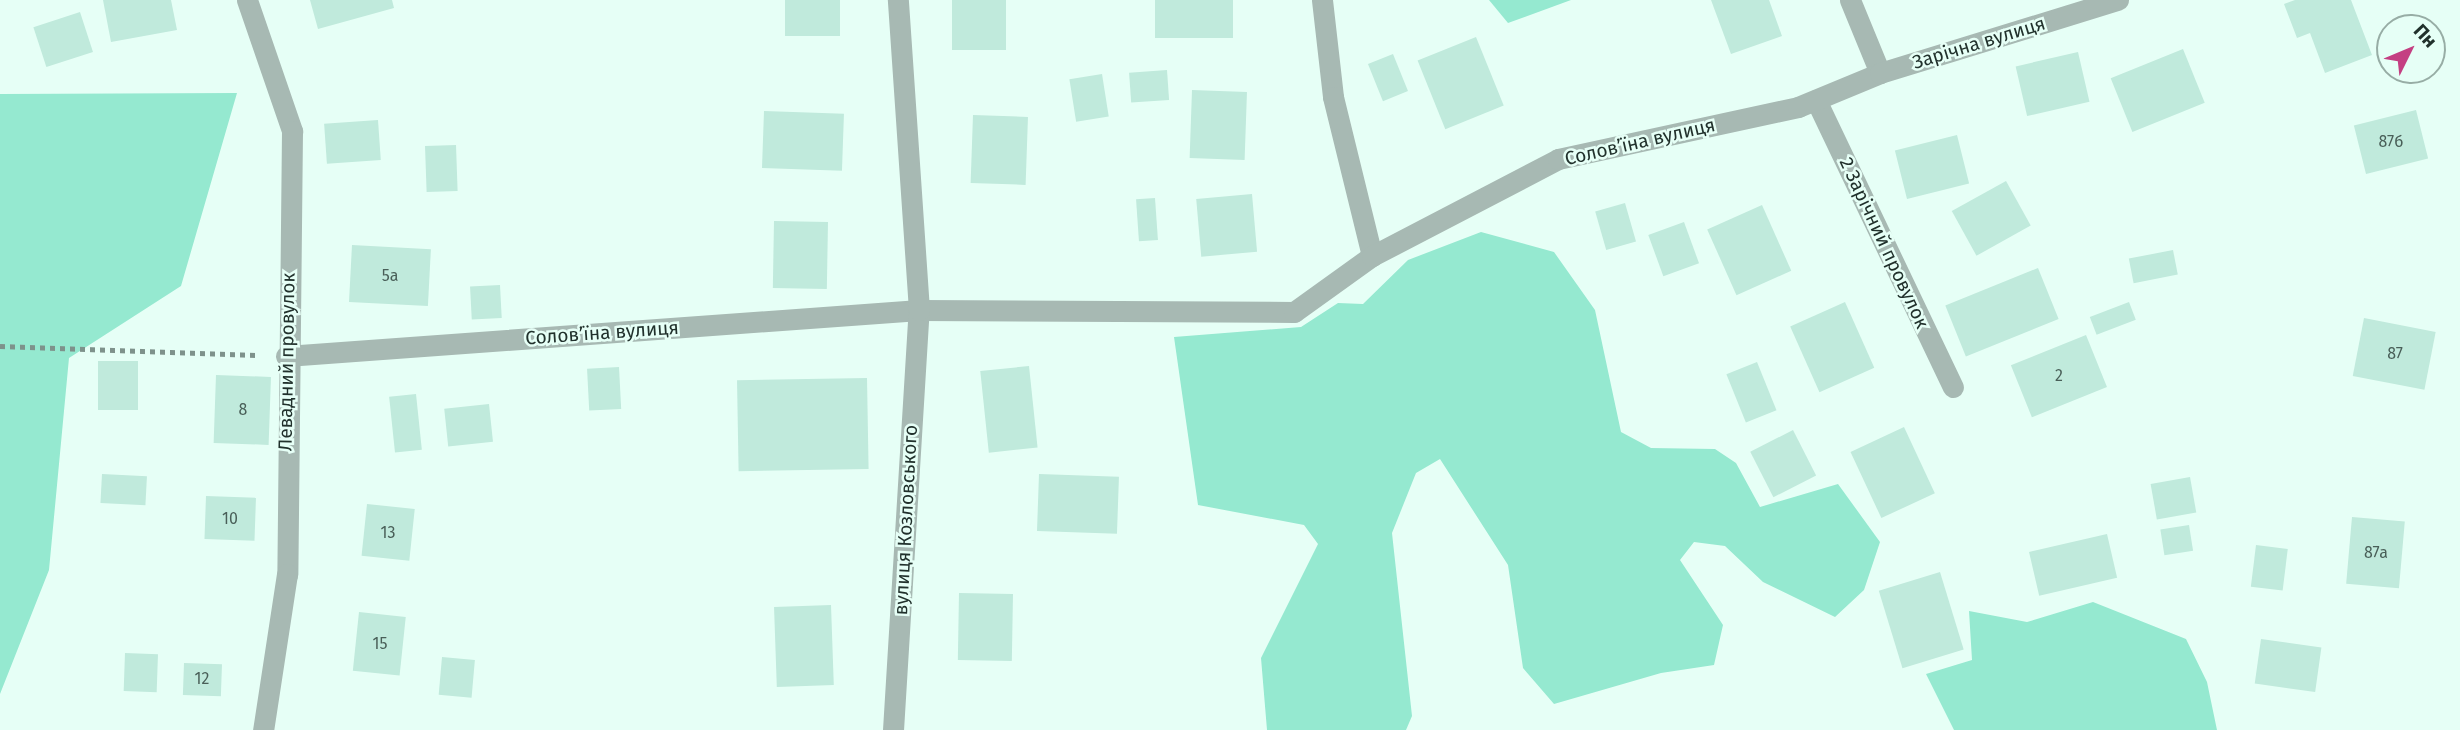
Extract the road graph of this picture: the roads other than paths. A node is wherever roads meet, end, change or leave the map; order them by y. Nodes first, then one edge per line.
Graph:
1 (247, 0) edge
2 (898, 0) edge
3 (1322, 0) edge
4 (1850, 0) edge
5 (2118, 0) edge
6 (1880, 74) junction
7 (1816, 100) junction
8 (1372, 256) junction
9 (919, 310) junction
10 (286, 356) junction
11 (1953, 387) dead end
12 (263, 730) edge
13 (893, 730) edge

1 - 10 street, Левадний провулок
2 - 9 street
3 - 8 street
4 - 6 street
5 - 6 street, Зарічна вулиця
6 - 7 street, Соловʼїна вулиця
7 - 8 street, Соловʼїна вулиця
7 - 11 street, 2 Зарічний провулок
8 - 9 street, Соловʼїна вулиця
9 - 10 street, Соловʼїна вулиця
9 - 13 street, вулиця Козловського
10 - 12 street, Левадний провулок

